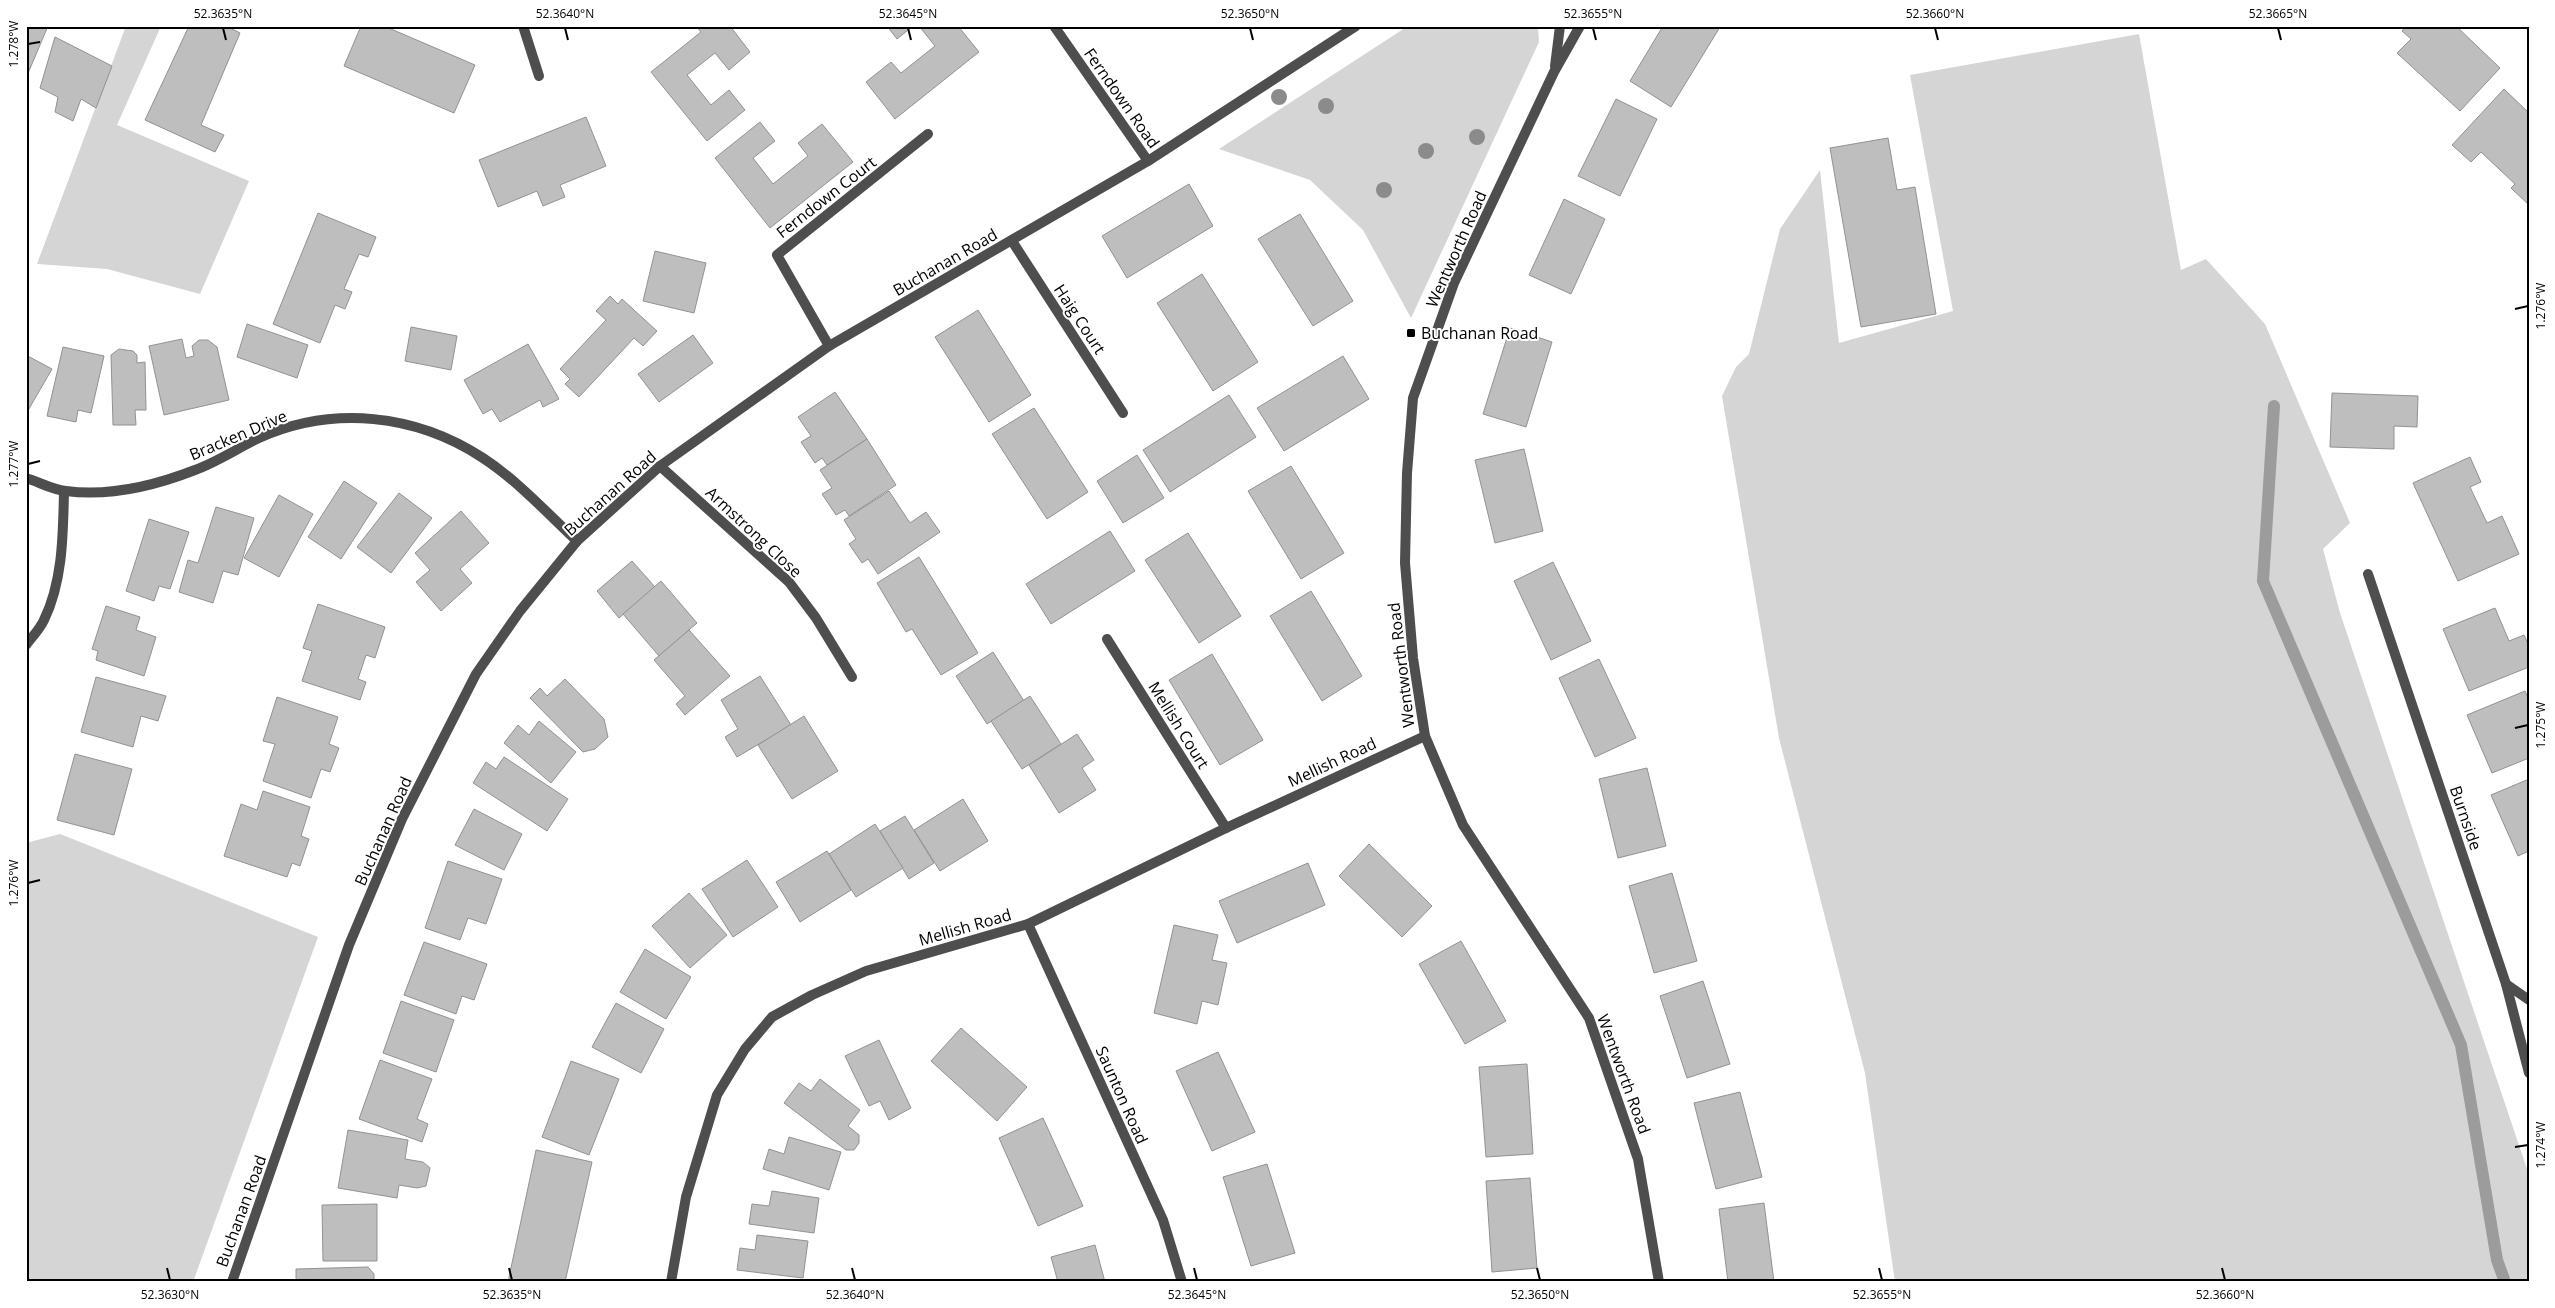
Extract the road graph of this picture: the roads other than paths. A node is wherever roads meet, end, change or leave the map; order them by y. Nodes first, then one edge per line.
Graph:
1 (524, 26) edge
2 (1054, 26) edge
3 (1356, 26) edge
4 (1560, 26) edge
5 (1580, 26) edge
6 (1554, 72) junction
7 (539, 76) dead end
8 (928, 134) dead end
9 (1148, 161) junction
10 (1012, 241) junction
11 (829, 346) junction
12 (1123, 413) dead end
13 (660, 466) junction
14 (26, 478) edge
15 (64, 491) junction
16 (577, 541) junction
17 (2368, 574) dead end
18 (1107, 639) dead end
19 (26, 645) edge
20 (852, 676) dead end
21 (1425, 736) junction
22 (1226, 828) junction
23 (1028, 924) junction
24 (2506, 984) junction
25 (2529, 1000) edge
26 (2529, 1073) edge
27 (232, 1282) edge
28 (671, 1282) edge
29 (1182, 1282) edge
30 (1659, 1282) edge

1 - 7 street
2 - 9 street, Ferndown Road
3 - 9 street, Buchanan Road
4 - 6 street
5 - 6 street, Wentworth Road
6 - 21 street, Wentworth Road
8 - 11 street, Ferndown Court
9 - 10 street, Buchanan Road
10 - 11 street, Buchanan Road
10 - 12 street, Haig Court
11 - 13 street, Buchanan Road
13 - 16 street, Buchanan Road
13 - 20 street, Armstrong Close
14 - 15 street, Bracken Drive
15 - 16 street, Bracken Drive
15 - 19 street
16 - 27 street, Buchanan Road
17 - 24 street, Burnside
18 - 22 street, Mellish Court
21 - 22 street, Mellish Road
21 - 30 street, Wentworth Road
22 - 23 street, Mellish Road
23 - 28 street, Mellish Road
23 - 29 street, Saunton Road
24 - 25 street
24 - 26 street, Burnside

